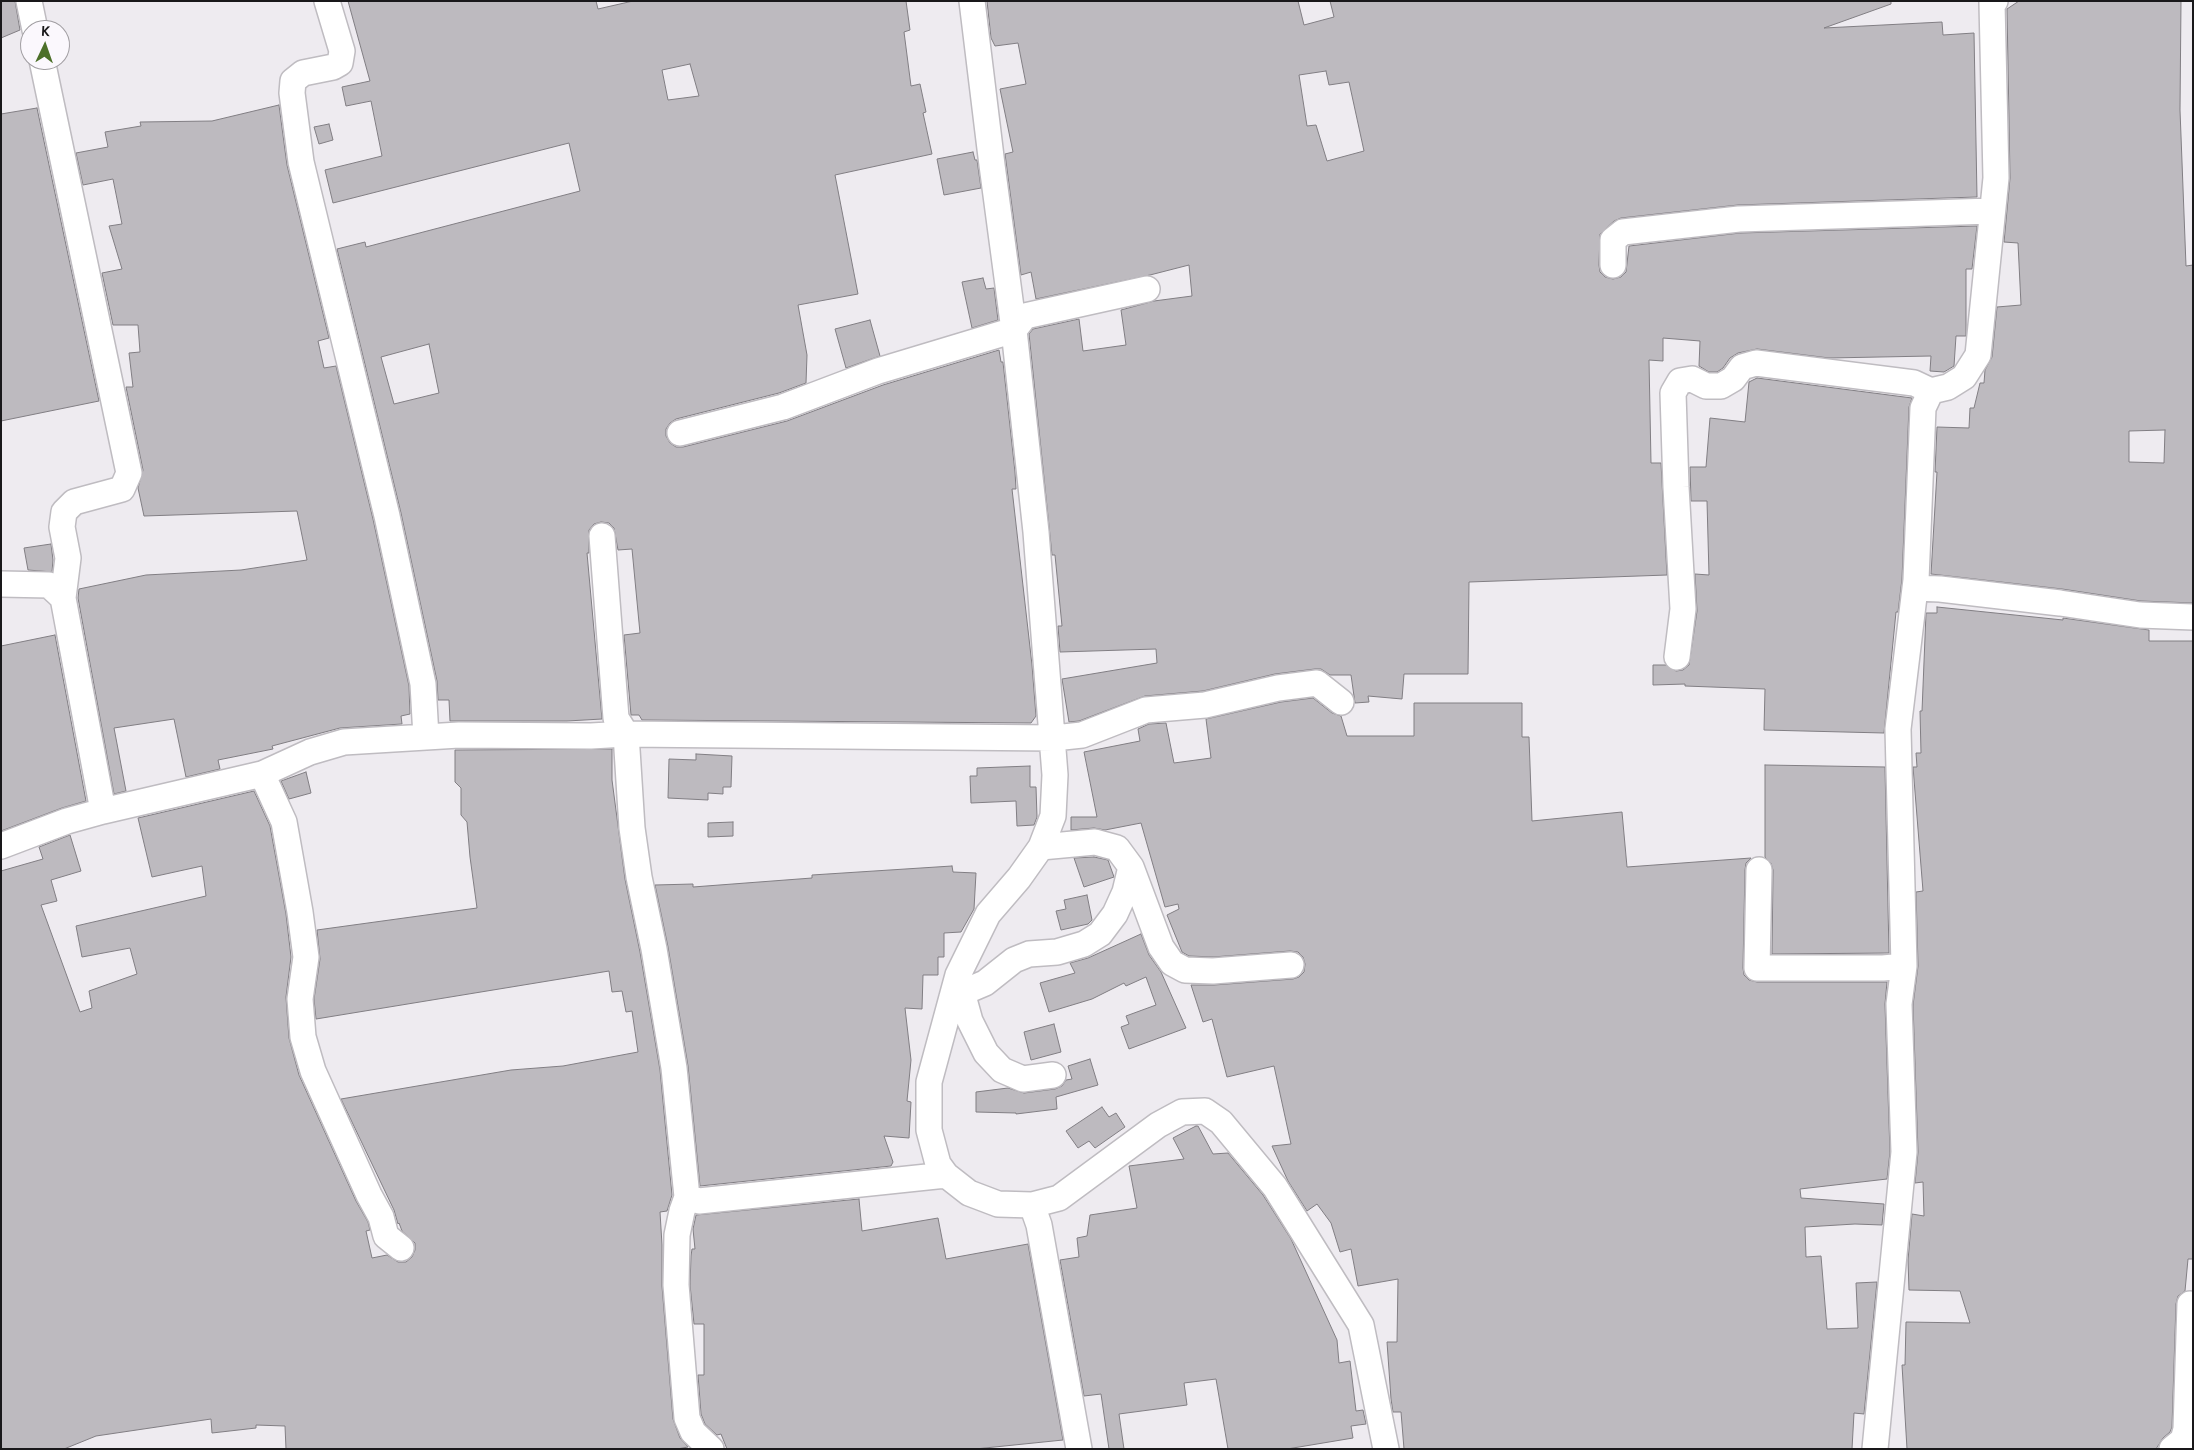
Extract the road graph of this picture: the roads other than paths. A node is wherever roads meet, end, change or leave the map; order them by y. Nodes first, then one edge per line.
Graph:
1 (28, 1) edge
2 (327, 1) edge
3 (972, 1) edge
4 (1995, 1) edge
5 (33, 20) edge
6 (44, 70) edge
7 (1992, 211) junction
8 (1612, 265) dead end
9 (1147, 288) dead end
10 (1014, 330) junction
11 (1931, 391) junction
12 (680, 433) dead end
13 (602, 536) dead end
14 (1, 584) edge
15 (1915, 588) junction
16 (63, 598) junction
17 (2193, 617) edge
18 (1678, 657) dead end
19 (1341, 702) dead end
20 (626, 734) junction
21 (426, 736) junction
22 (1054, 738) junction
23 (262, 774) junction
24 (103, 811) junction
25 (1, 846) edge
26 (1041, 847) junction
27 (1130, 867) junction
28 (1759, 870) dead end
29 (1291, 965) dead end
30 (1904, 966) junction
31 (957, 994) junction
32 (1053, 1075) dead end
33 (946, 1175) junction
34 (688, 1198) junction
35 (1032, 1205) junction
36 (400, 1248) dead end
37 (2190, 1304) dead end
38 (711, 1449) edge
39 (1080, 1449) edge
40 (1386, 1449) edge
41 (1875, 1449) edge
42 (2172, 1449) edge

1 - 5 street
2 - 21 street
3 - 10 street
4 - 7 street
6 - 16 street
7 - 8 street
7 - 11 street
9 - 10 street
10 - 12 street
10 - 22 street
11 - 15 street
11 - 18 street
13 - 20 street
14 - 16 street
15 - 17 street
15 - 30 street
16 - 24 street
19 - 22 street
20 - 21 street
20 - 22 street
20 - 34 street
21 - 23 street
22 - 26 street
23 - 24 street
23 - 36 street
24 - 25 street
26 - 27 street
26 - 31 street
27 - 29 street
27 - 31 street
28 - 30 street
30 - 41 street
31 - 32 street
31 - 33 street
33 - 34 street
33 - 35 street
34 - 38 street
35 - 39 street
35 - 40 street
37 - 42 street

